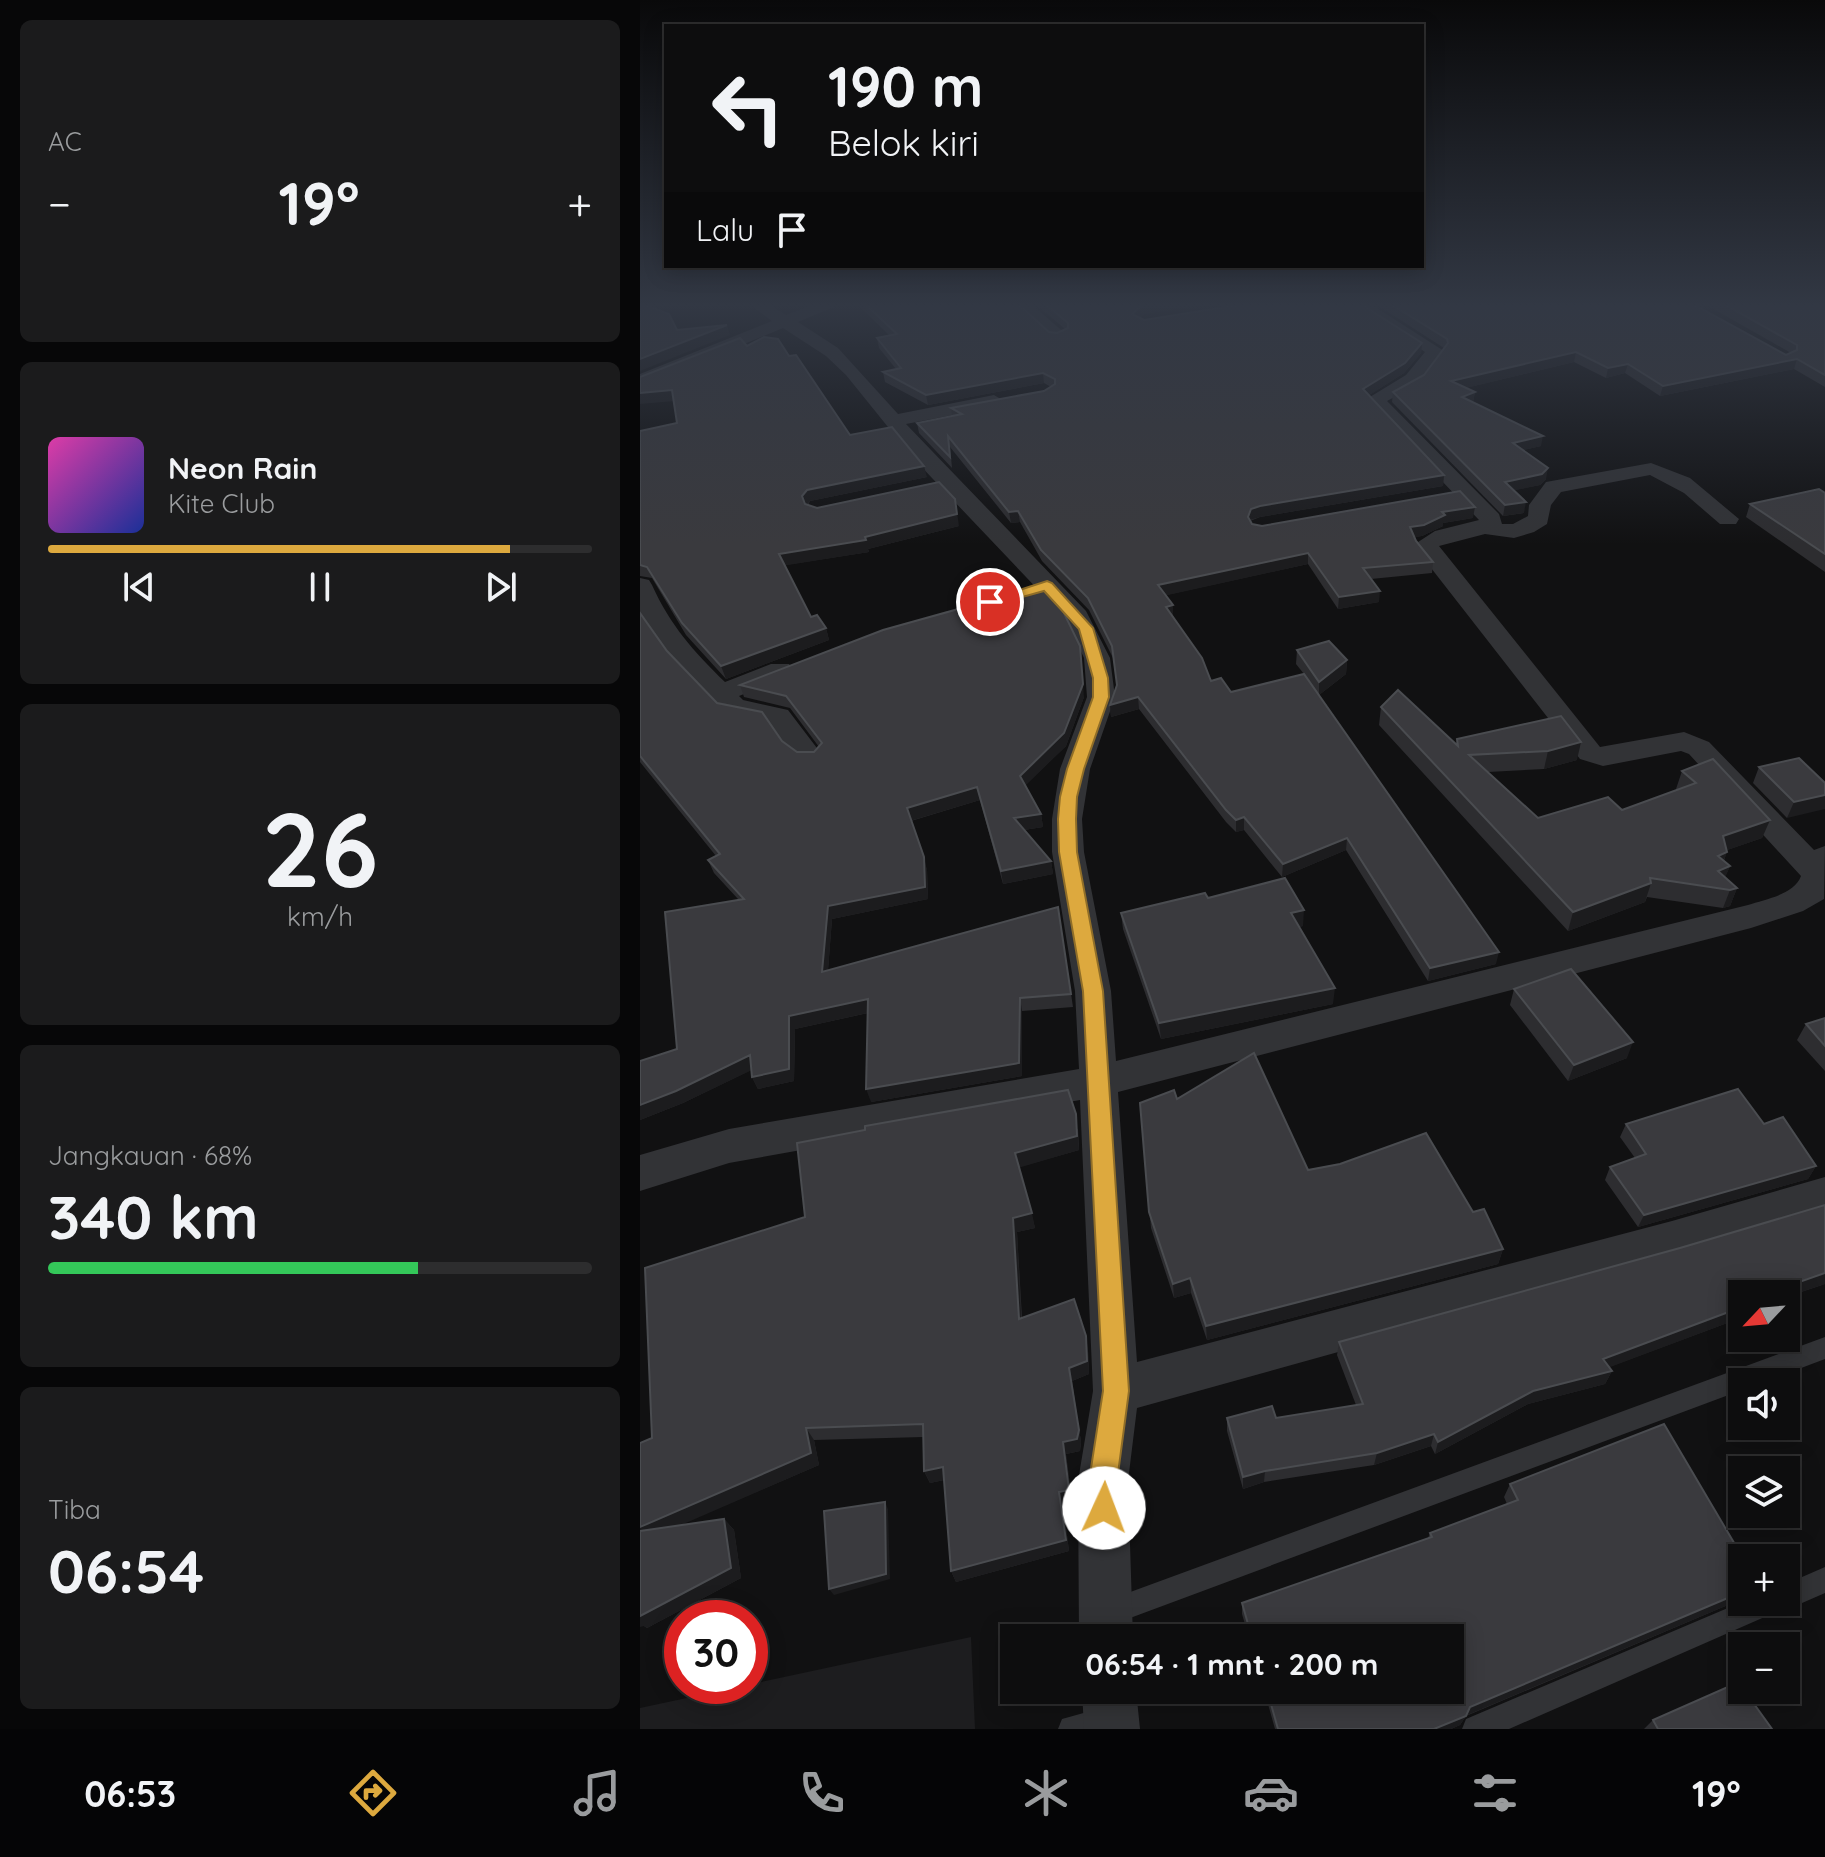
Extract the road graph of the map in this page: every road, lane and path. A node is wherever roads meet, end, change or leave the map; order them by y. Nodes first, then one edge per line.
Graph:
1 (860, 384) edge
2 (1405, 384) edge
3 (1014, 397) edge
4 (893, 421) junction
5 (1464, 492) junction
6 (1433, 498) edge
7 (1728, 519) dead end
8 (1486, 526) junction
9 (640, 585) edge
10 (807, 660) edge
11 (721, 693) junction
12 (808, 756) edge
13 (1822, 866) edge
14 (1099, 1081) junction
15 (640, 1173) edge
16 (1825, 1195) edge
17 (1825, 1348) edge
18 (1116, 1391) junction
19 (1825, 1580) edge
20 (1800, 1591) edge
21 (1740, 1616) edge
22 (1106, 1624) edge
23 (1111, 1624) edge
24 (1476, 1729) edge

1 - 4 street
2 - 5 street
3 - 4 street
4 - 14 street
5 - 6 street
5 - 8 street
7 - 8 street
8 - 13 street
9 - 11 street
10 - 11 street
11 - 12 street
13 - 14 street
14 - 15 street
14 - 18 street
16 - 18 street
17 - 23 lane
18 - 22 street
19 - 20 lane
21 - 24 lane

